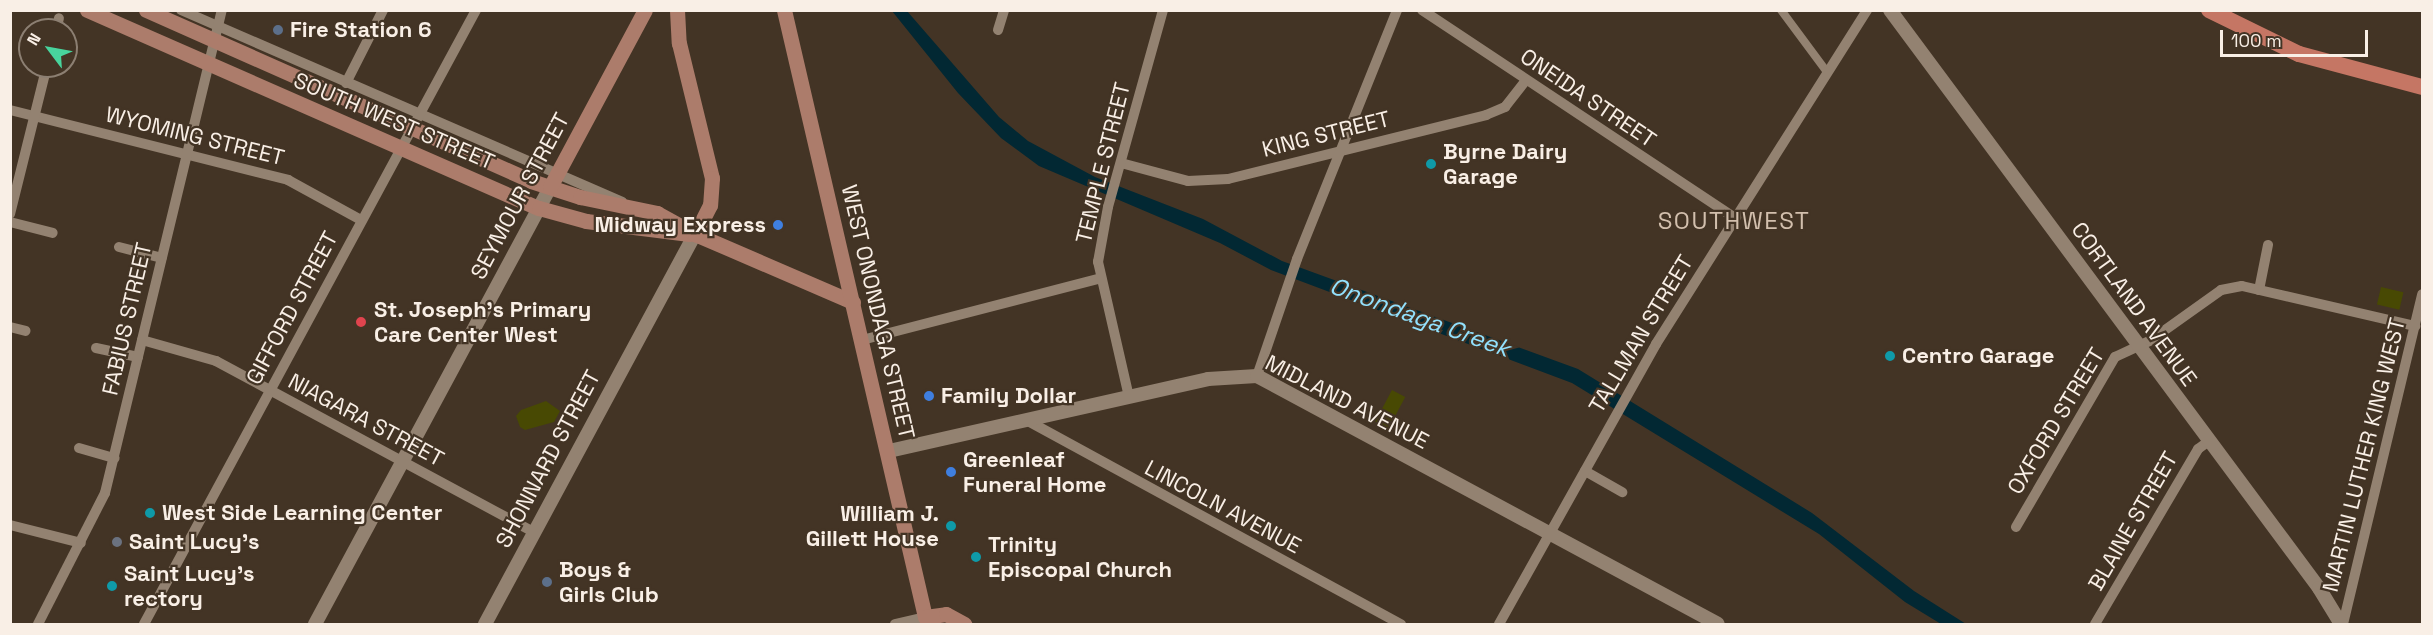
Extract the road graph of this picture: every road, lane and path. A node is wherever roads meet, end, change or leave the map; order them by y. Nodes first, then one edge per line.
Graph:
1 (87, 10) edge
2 (146, 10) edge
3 (181, 10) edge
4 (222, 10) edge
5 (383, 10) edge
6 (476, 10) edge
7 (645, 10) edge
8 (677, 10) edge
9 (784, 10) edge
10 (1004, 10) edge
11 (1163, 10) edge
12 (1397, 10) edge
13 (1422, 10) edge
14 (1781, 10) edge
15 (1867, 10) edge
16 (1890, 10) edge
17 (2209, 10) edge
18 (999, 30) dead end
19 (214, 33) junction
20 (206, 64) junction
21 (1827, 72) junction
22 (44, 78) edge
23 (1526, 80) junction
24 (346, 83) junction
25 (2422, 87) edge
26 (10, 111) edge
27 (418, 114) junction
28 (35, 116) junction
29 (411, 129) junction
30 (400, 148) junction
31 (1341, 151) junction
32 (184, 155) junction
33 (1121, 163) junction
34 (554, 181) junction
35 (539, 208) junction
36 (10, 214) edge
37 (1733, 217) junction
38 (361, 220) junction
39 (10, 222) edge
40 (53, 233) dead end
41 (695, 234) junction
42 (2268, 245) dead end
43 (119, 247) dead end
44 (162, 258) junction
45 (1101, 278) junction
46 (2259, 290) junction
47 (2422, 294) edge
48 (852, 302) junction
49 (2415, 326) junction
50 (10, 327) edge
51 (26, 331) dead end
52 (142, 340) junction
53 (862, 340) junction
54 (2138, 344) junction
55 (96, 348) dead end
56 (138, 357) junction
57 (1257, 376) junction
58 (270, 391) junction
59 (1129, 397) junction
60 (1028, 421) junction
61 (2209, 441) junction
62 (79, 448) dead end
63 (889, 451) junction
64 (114, 458) junction
65 (403, 463) junction
66 (1585, 471) junction
67 (1622, 492) dead end
68 (10, 525) edge
69 (2016, 527) dead end
70 (534, 532) junction
71 (1550, 534) junction
72 (81, 543) junction
73 (926, 621) edge
74 (38, 624) edge
75 (144, 624) edge
76 (315, 624) edge
77 (485, 624) edge
78 (895, 624) edge
79 (964, 624) edge
80 (1401, 624) edge
81 (1500, 624) edge
82 (1718, 624) edge
83 (2095, 624) edge
84 (2342, 624) edge

1 - 20 main road, SOUTH WEST STREET
2 - 19 main road, SOUTH WEST STREET
3 - 19 street, SOUTH WEST STREET
4 - 19 street, FABIUS STREET
5 - 24 street
6 - 27 street, GIFFORD STREET
7 - 34 main road, SEYMOUR STREET
8 - 41 main road, SHONNARD STREET
9 - 48 main road, WEST ONONDAGA STREET
10 - 18 street
11 - 33 street, TEMPLE STREET
12 - 31 street
13 - 23 street, ONEIDA STREET
14 - 21 street
15 - 21 street, TALLMAN STREET
16 - 54 street, CORTLAND AVENUE
17 - 25 main road
19 - 20 street, FABIUS STREET
19 - 24 street, SOUTH WEST STREET
19 - 29 main road, SOUTH WEST STREET
20 - 30 main road, SOUTH WEST STREET
20 - 32 street, FABIUS STREET
21 - 37 street, TALLMAN STREET
22 - 28 street
23 - 31 street, KING STREET
23 - 37 street, ONEIDA STREET
24 - 27 street, SOUTH WEST STREET
26 - 28 street, WYOMING STREET
27 - 29 street, GIFFORD STREET
27 - 34 street, SOUTH WEST STREET
28 - 32 street, WYOMING STREET
28 - 36 street
29 - 30 street, GIFFORD STREET
29 - 34 main road, SOUTH WEST STREET
30 - 35 main road, SOUTH WEST STREET
30 - 38 street, GIFFORD STREET
31 - 33 street, KING STREET
31 - 57 street
32 - 38 street, WYOMING STREET
32 - 44 street, FABIUS STREET
33 - 45 street, TEMPLE STREET
34 - 35 street, SEYMOUR STREET
34 - 41 main road, SOUTH WEST STREET
35 - 41 main road, SOUTH WEST STREET
35 - 65 street, SEYMOUR STREET
37 - 66 street, TALLMAN STREET
38 - 58 street, GIFFORD STREET
39 - 40 street
41 - 48 main road, SOUTH WEST STREET
41 - 70 street, SHONNARD STREET
42 - 46 street
43 - 44 street
44 - 52 street, FABIUS STREET
45 - 53 street
45 - 59 street, TEMPLE STREET
46 - 49 street, OXFORD STREET
46 - 54 street, OXFORD STREET
47 - 49 street, MARTIN LUTHER KING WEST
48 - 53 main road, WEST ONONDAGA STREET
49 - 84 street, MARTIN LUTHER KING WEST
50 - 51 street
52 - 56 street, FABIUS STREET
52 - 58 street, NIAGARA STREET
53 - 63 main road, WEST ONONDAGA STREET
54 - 61 street, CORTLAND AVENUE
54 - 69 street, OXFORD STREET
55 - 56 street
56 - 64 street, FABIUS STREET
57 - 59 street, MIDLAND AVENUE
57 - 71 street, MIDLAND AVENUE
58 - 65 street, NIAGARA STREET
58 - 75 street, GIFFORD STREET
59 - 60 street, MIDLAND AVENUE
60 - 63 street, MIDLAND AVENUE
60 - 80 street, LINCOLN AVENUE
61 - 83 street, BLAINE STREET
61 - 84 street, CORTLAND AVENUE
62 - 64 street
63 - 73 main road, WEST ONONDAGA STREET
64 - 72 street, FABIUS STREET
65 - 70 street, NIAGARA STREET
65 - 76 street, SEYMOUR STREET
66 - 67 street
66 - 71 street, TALLMAN STREET
68 - 72 street
70 - 77 street, SHONNARD STREET
71 - 81 street, TALLMAN STREET
71 - 82 street, MIDLAND AVENUE
72 - 74 street, FABIUS STREET
73 - 78 street
73 - 79 main road

